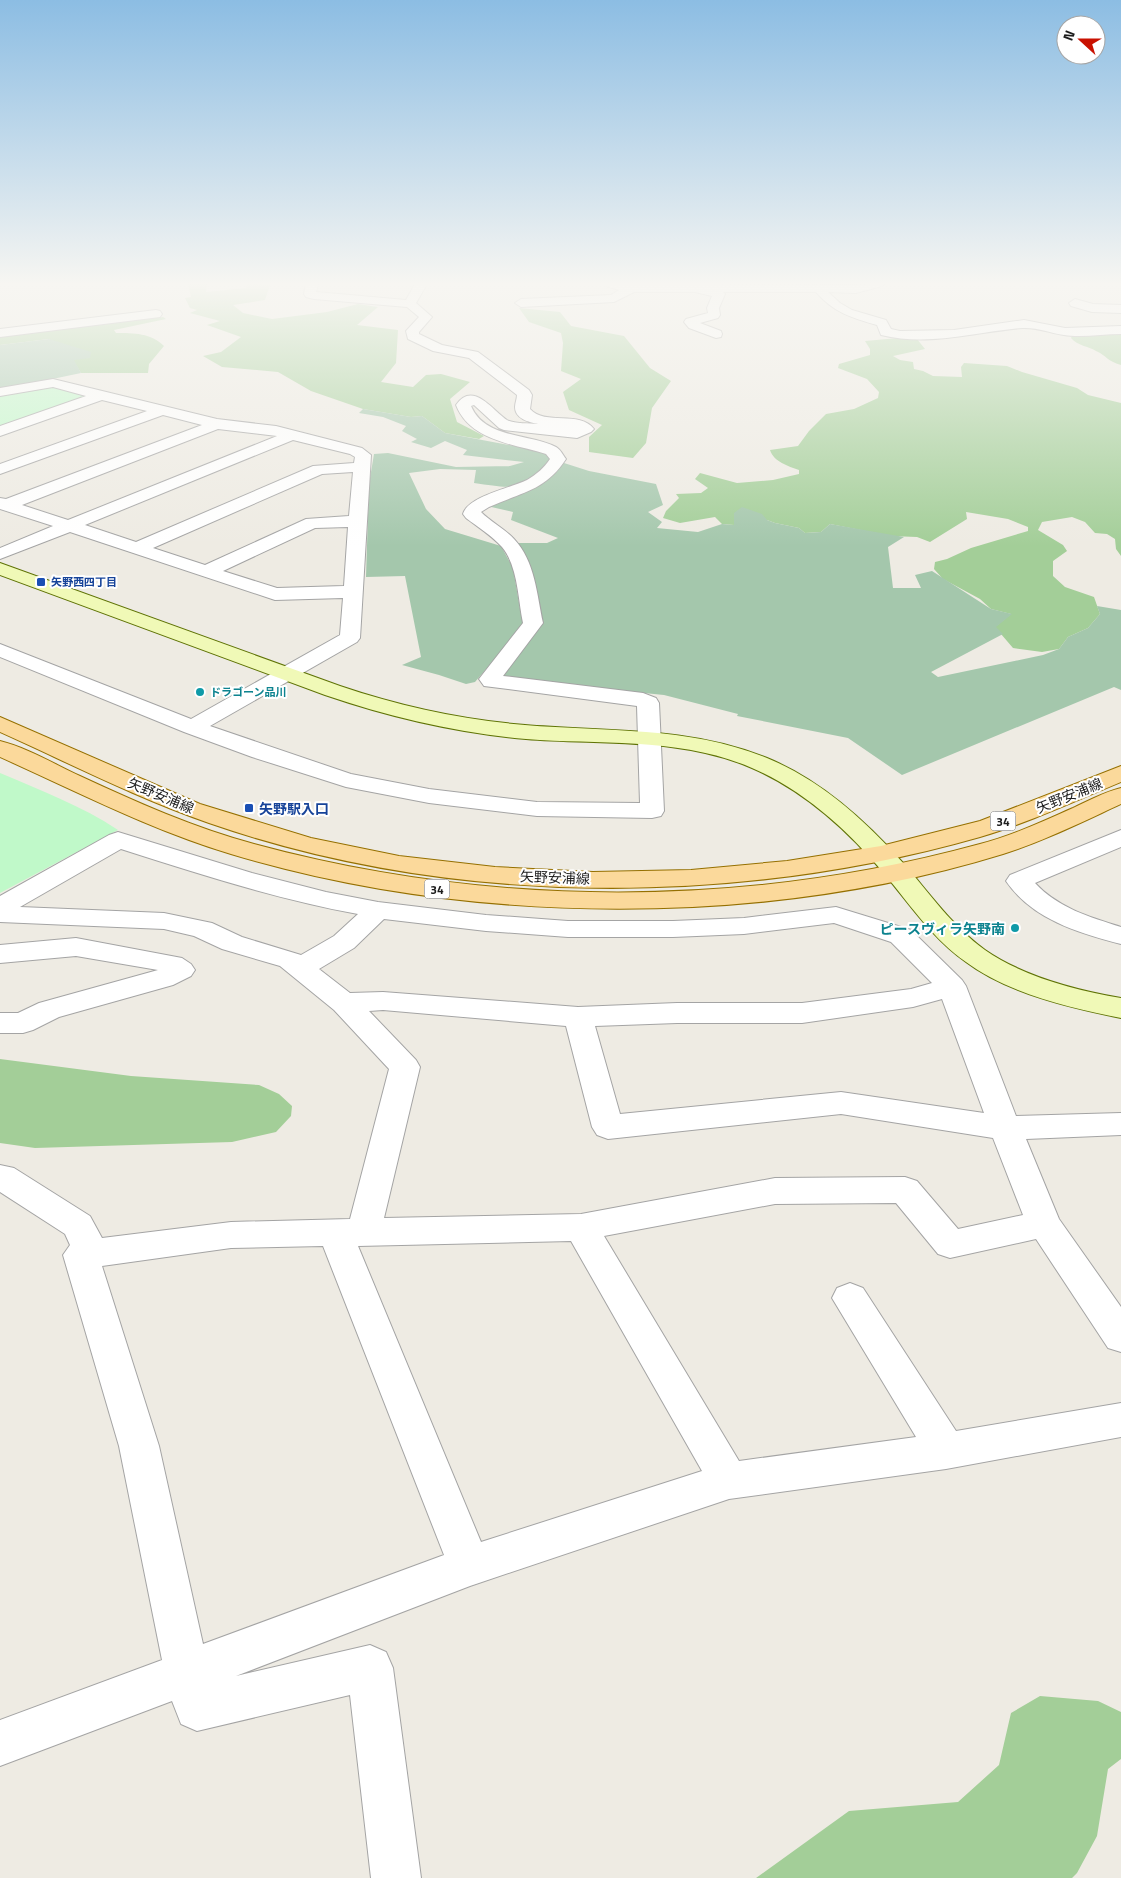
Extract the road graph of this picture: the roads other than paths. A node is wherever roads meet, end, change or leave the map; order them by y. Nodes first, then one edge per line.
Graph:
1 (495, 372) edge
2 (0, 392) edge
3 (101, 395) junction
4 (160, 410) junction
5 (216, 424) junction
6 (0, 431) edge
7 (292, 435) junction
8 (362, 467) junction
9 (0, 468) edge
10 (3, 504) edge
11 (357, 521) junction
12 (71, 526) junction
13 (137, 548) junction
14 (0, 554) edge
15 (0, 569) edge
16 (208, 571) junction
17 (352, 592) junction
18 (0, 650) edge
19 (288, 673) junction
20 (0, 724) edge
21 (192, 727) junction
22 (648, 738) junction
23 (0, 748) edge
24 (1121, 773) edge
25 (1121, 795) edge
26 (1121, 838) edge
27 (888, 863) junction
28 (0, 907) edge
29 (378, 910) junction
30 (0, 914) edge
31 (1121, 936) edge
32 (0, 937) edge
33 (232, 943) junction
34 (0, 954) edge
35 (300, 968) junction
36 (952, 986) junction
37 (344, 1003) junction
38 (1121, 1008) edge
39 (578, 1017) junction
40 (0, 1023) edge
41 (1121, 1124) edge
42 (1005, 1128) junction
43 (2, 1177) dead end
44 (1044, 1224) junction
45 (582, 1227) junction
46 (350, 1231) junction
47 (92, 1253) junction
48 (850, 1298) dead end
49 (1121, 1337) edge
50 (1121, 1420) edge
51 (946, 1450) junction
52 (729, 1481) junction
53 (470, 1566) junction
54 (187, 1674) junction
55 (0, 1743) edge
56 (396, 1878) edge

1 - 22 street
2 - 3 street
3 - 4 street
3 - 6 street
4 - 5 street
4 - 9 street
5 - 7 street
5 - 10 street
7 - 8 street
7 - 12 street
8 - 11 street
8 - 13 street
10 - 12 street
11 - 16 street
11 - 17 street
12 - 13 street
12 - 14 street
13 - 16 street
15 - 19 street
16 - 17 street
17 - 19 street
18 - 21 street
19 - 21 street
19 - 22 street
20 - 27 main road, 矢野安浦線 / 34
21 - 22 street
22 - 27 street
23 - 27 main road, 矢野安浦線 / 34
24 - 27 main road, 矢野安浦線 / 34
25 - 27 main road, 矢野安浦線 / 34
26 - 31 street
27 - 38 street
28 - 29 street
29 - 35 street
29 - 36 street
30 - 33 street
32 - 33 street
33 - 35 street
34 - 40 street
35 - 37 street
36 - 39 street
36 - 42 street
37 - 39 street
37 - 46 street
39 - 42 street
41 - 42 street
42 - 44 street
43 - 47 street
44 - 45 street
44 - 49 street
45 - 46 street
45 - 52 street
46 - 47 street
46 - 53 street
47 - 54 street
48 - 51 street
50 - 51 street
51 - 52 street
52 - 53 street
53 - 54 street
54 - 55 street
54 - 56 street

